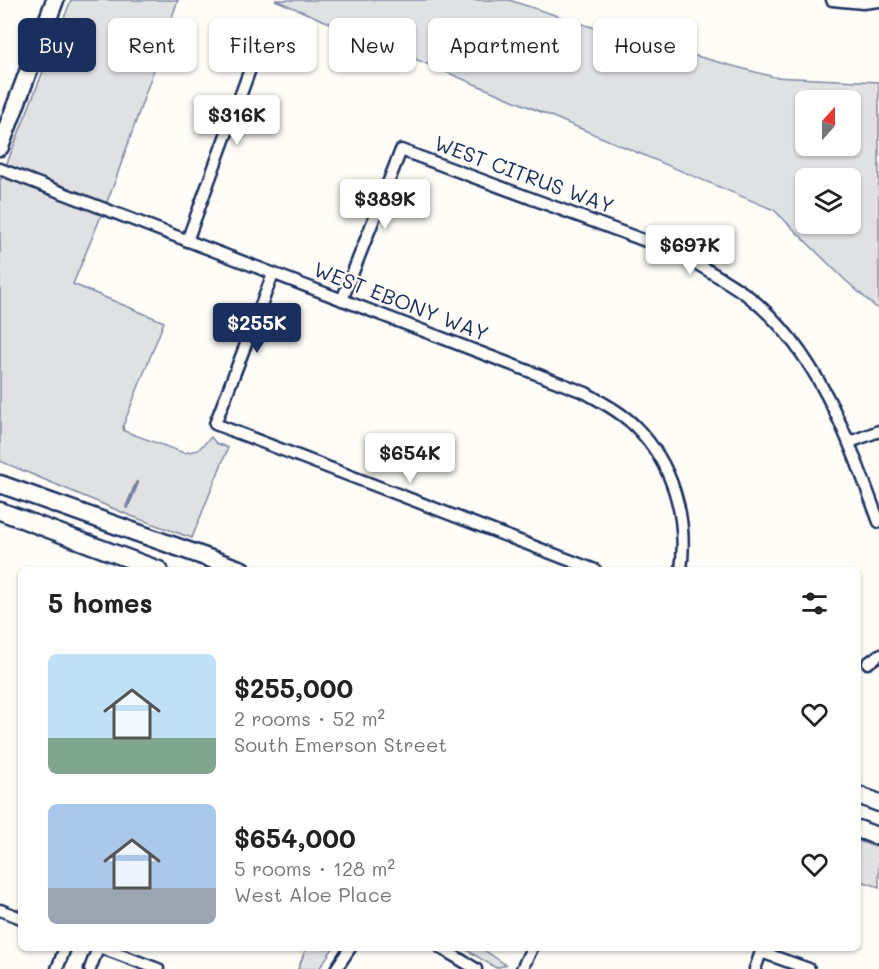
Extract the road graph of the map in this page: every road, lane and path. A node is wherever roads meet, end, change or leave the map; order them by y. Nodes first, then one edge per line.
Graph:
1 (55, 0) edge
2 (832, 0) edge
3 (879, 1) edge
4 (249, 72) edge
5 (0, 147) edge
6 (0, 169) edge
7 (187, 241) junction
8 (273, 274) junction
9 (342, 300) junction
10 (879, 431) edge
11 (850, 442) junction
12 (0, 484) edge
13 (0, 511) edge
14 (879, 522) edge
15 (151, 567) edge
16 (234, 567) edge
17 (587, 567) edge
18 (681, 567) edge
19 (879, 655) edge
20 (868, 663) dead end
21 (861, 796) edge
22 (879, 803) edge
23 (861, 830) edge
24 (879, 837) edge
25 (0, 910) edge
26 (18, 917) edge
27 (63, 951) edge
28 (99, 951) edge
29 (117, 951) edge
30 (348, 951) edge
31 (446, 951) edge
32 (531, 951) edge
33 (57, 969) edge
34 (90, 969) edge
35 (158, 969) edge
36 (336, 969) edge
37 (476, 969) edge
38 (522, 969) edge
39 (755, 969) edge
40 (809, 969) edge

1 - 5 main road
2 - 3 street
4 - 7 street
6 - 7 street, WEST EBONY WAY
7 - 8 street, WEST EBONY WAY
8 - 9 street, WEST EBONY WAY
8 - 17 street
9 - 11 street, WEST CITRUS WAY
9 - 18 street, WEST EBONY WAY
10 - 11 street
11 - 14 street, WEST CITRUS WAY
12 - 16 main road
13 - 15 main road
19 - 20 street
21 - 22 main road
23 - 24 main road
25 - 26 street
27 - 33 street
28 - 34 street
29 - 35 street
30 - 36 street
31 - 37 street
32 - 38 street
39 - 40 street

